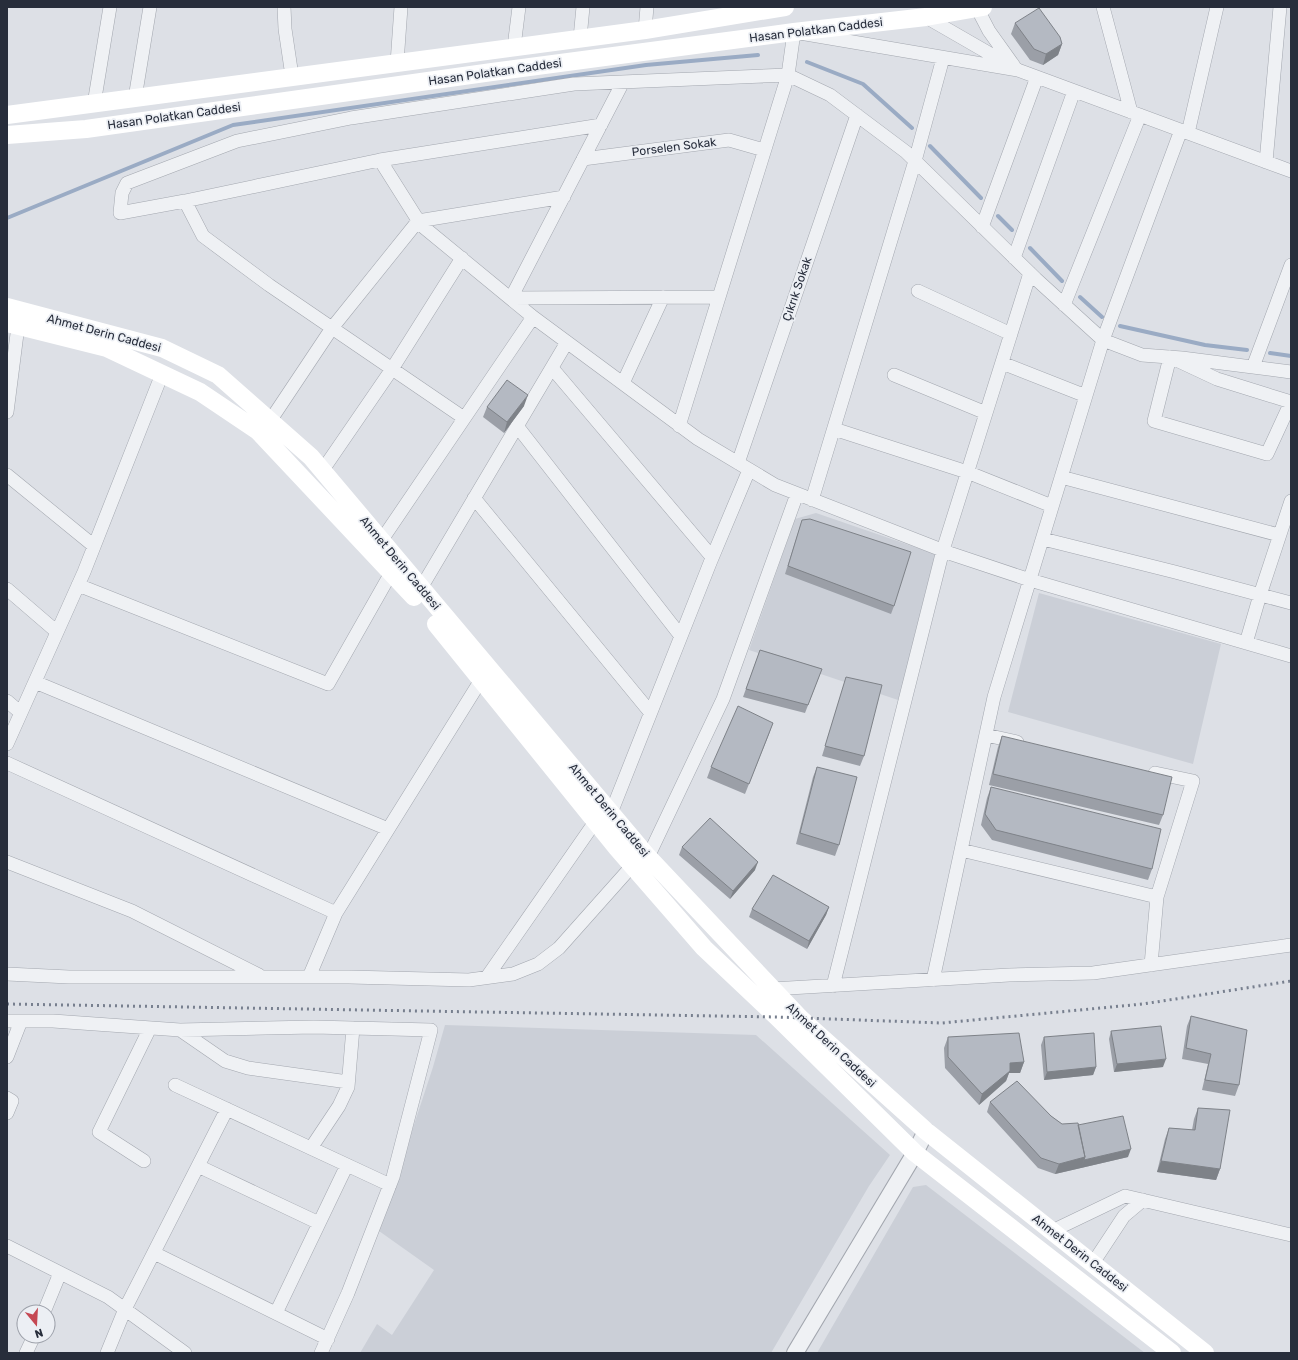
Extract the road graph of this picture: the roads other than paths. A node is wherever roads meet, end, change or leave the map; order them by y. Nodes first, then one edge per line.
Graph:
1 (110, 7) edge
2 (150, 7) edge
3 (284, 7) edge
4 (401, 7) edge
5 (519, 7) edge
6 (583, 7) edge
7 (647, 7) edge
8 (785, 7) edge
9 (979, 7) edge
10 (1104, 7) edge
11 (1217, 7) edge
12 (1280, 7) edge
13 (921, 12) edge
14 (646, 30) junction
15 (794, 32) junction
16 (580, 38) junction
17 (514, 47) junction
18 (943, 58) junction
19 (397, 63) junction
20 (1018, 70) junction
21 (788, 75) junction
22 (292, 76) junction
23 (1036, 77) junction
24 (623, 82) junction
25 (1074, 91) junction
26 (135, 98) junction
27 (94, 104) junction
28 (7, 114) edge
29 (1136, 114) junction
30 (857, 115) junction
31 (601, 125) junction
32 (1184, 132) junction
33 (7, 135) edge
34 (764, 150) junction
35 (583, 159) junction
36 (380, 160) junction
37 (915, 161) junction
38 (1266, 162) junction
39 (1291, 171) edge
40 (564, 197) junction
41 (185, 201) junction
42 (418, 221) junction
43 (982, 227) junction
44 (462, 258) junction
45 (1014, 258) junction
46 (1291, 265) edge
47 (1030, 273) junction
48 (918, 291) dead end
49 (719, 297) junction
50 (511, 298) junction
51 (663, 298) junction
52 (1064, 305) junction
53 (7, 307) edge
54 (533, 316) junction
55 (13, 325) edge
56 (332, 328) junction
57 (1011, 334) junction
58 (1103, 340) junction
59 (567, 342) junction
60 (1170, 357) junction
61 (1002, 362) junction
62 (1253, 367) junction
63 (552, 368) junction
64 (392, 369) junction
65 (1291, 372) edge
66 (162, 374) junction
67 (894, 375) dead end
68 (623, 383) junction
69 (1086, 396) junction
70 (7, 412) edge
71 (986, 413) junction
72 (464, 418) junction
73 (270, 421) junction
74 (517, 426) junction
75 (680, 426) junction
76 (834, 429) junction
77 (744, 467) junction
78 (322, 471) junction
79 (968, 472) junction
80 (7, 475) edge
81 (1061, 477) junction
82 (797, 494) junction
83 (474, 498) junction
84 (812, 500) junction
85 (1291, 500) edge
86 (1052, 506) junction
87 (1279, 535) junction
88 (1043, 539) junction
89 (381, 540) junction
90 (94, 546) junction
91 (943, 550) junction
92 (712, 557) junction
93 (391, 573) junction
94 (1030, 580) junction
95 (78, 585) junction
96 (421, 588) junction
97 (7, 589) edge
98 (1260, 595) junction
99 (1291, 603) edge
100 (57, 632) junction
101 (680, 635) junction
102 (1246, 643) junction
103 (1291, 656) edge
104 (481, 680) junction
105 (35, 682) junction
106 (7, 701) edge
107 (650, 712) junction
108 (21, 713) junction
109 (986, 734) junction
110 (7, 744) edge
111 (1032, 745) edge
112 (7, 763) edge
113 (1139, 769) edge
114 (611, 813) junction
115 (595, 822) junction
116 (388, 829) junction
117 (961, 850) junction
118 (648, 857) junction
119 (7, 862) edge
120 (632, 866) junction
121 (1157, 897) junction
122 (336, 913) junction
123 (1291, 946) edge
124 (1151, 965) junction
125 (7, 974) edge
126 (262, 977) junction
127 (309, 977) junction
128 (487, 978) junction
129 (933, 980) junction
130 (833, 986) junction
131 (772, 989) junction
132 (7, 1021) edge
133 (21, 1021) junction
134 (150, 1028) junction
135 (353, 1028) junction
136 (180, 1030) junction
137 (7, 1057) edge
138 (348, 1082) junction
139 (175, 1085) dead end
140 (7, 1098) edge
141 (227, 1109) junction
142 (7, 1113) edge
143 (926, 1131) junction
144 (311, 1148) junction
145 (915, 1153) junction
146 (144, 1161) dead end
147 (347, 1165) junction
148 (198, 1166) junction
149 (390, 1185) junction
150 (1143, 1200) junction
151 (319, 1223) junction
152 (1052, 1231) junction
153 (1291, 1235) edge
154 (7, 1246) edge
155 (154, 1253) junction
156 (1093, 1263) junction
157 (60, 1273) junction
158 (47, 1304) edge
159 (126, 1309) junction
160 (276, 1313) junction
161 (328, 1339) junction
162 (1168, 1352) edge
163 (107, 1353) edge
164 (186, 1353) edge
165 (321, 1353) edge
166 (795, 1353) edge
167 (1205, 1353) edge

1 - 27 street
2 - 26 street
3 - 22 street
4 - 19 street
5 - 17 street
6 - 16 street
7 - 14 street
8 - 14 main road, Hasan Polatkan Caddesi
9 - 13 main road, Hasan Polatkan Caddesi
9 - 20 street
10 - 29 street
11 - 32 street
12 - 38 street
13 - 15 main road, Hasan Polatkan Caddesi
13 - 20 street
14 - 16 main road, Hasan Polatkan Caddesi
15 - 18 street
15 - 21 street
15 - 33 main road, Hasan Polatkan Caddesi
16 - 17 main road, Hasan Polatkan Caddesi
17 - 19 main road, Hasan Polatkan Caddesi
18 - 20 street
18 - 37 street
19 - 22 main road, Hasan Polatkan Caddesi
20 - 23 street
21 - 24 street
21 - 30 street
21 - 34 street
22 - 26 main road, Hasan Polatkan Caddesi
23 - 25 street
23 - 43 street
24 - 31 street
24 - 41 street
25 - 29 street
25 - 45 street
26 - 27 main road, Hasan Polatkan Caddesi
27 - 28 main road, Hasan Polatkan Caddesi
29 - 32 street
29 - 52 street
30 - 37 street
30 - 77 street, Çıkrık Sokak
31 - 35 street
31 - 36 street
32 - 38 street
32 - 58 street
34 - 35 street, Porselen Sokak
34 - 49 street
35 - 40 street
36 - 41 street
36 - 42 street
37 - 43 street
37 - 76 street
38 - 39 street
40 - 42 street
40 - 50 street
41 - 56 street
42 - 44 street
42 - 56 street
43 - 45 street
44 - 50 street
44 - 64 street
45 - 47 street
46 - 62 street
47 - 52 street
47 - 57 street
48 - 57 street
49 - 51 street
49 - 75 street
50 - 51 street
50 - 54 street
51 - 68 street
52 - 58 street
53 - 73 main road, Ahmet Derin Caddesi
54 - 59 street
54 - 72 street
55 - 66 main road, Ahmet Derin Caddesi
55 - 70 street
56 - 64 street
56 - 73 street
57 - 61 street
58 - 60 street
58 - 69 street
59 - 63 street
59 - 68 street
60 - 60 street
60 - 62 street
61 - 69 street
61 - 71 street
62 - 65 street
63 - 74 street
63 - 92 street
64 - 72 street
64 - 78 street
66 - 90 street
66 - 93 main road, Ahmet Derin Caddesi
67 - 71 street
68 - 75 street
69 - 81 street
71 - 79 street
72 - 89 street
73 - 78 main road, Ahmet Derin Caddesi
74 - 83 street
74 - 101 street
75 - 77 street
76 - 79 street
76 - 84 street
77 - 82 street
77 - 92 street, Çıkrık Sokak
78 - 89 main road, Ahmet Derin Caddesi
79 - 86 street
79 - 91 street
80 - 90 street
81 - 86 street
81 - 87 street
82 - 84 street
82 - 118 street
83 - 96 street
83 - 107 street
84 - 91 street
85 - 87 street
86 - 88 street
87 - 98 street
88 - 94 street
88 - 98 street
89 - 96 main road, Ahmet Derin Caddesi
90 - 95 street
91 - 94 street
91 - 130 street
92 - 101 street, Çıkrık Sokak
93 - 95 street
93 - 104 main road, Ahmet Derin Caddesi
94 - 102 street
94 - 109 street
95 - 100 street
96 - 114 main road, Ahmet Derin Caddesi
97 - 100 street
98 - 99 street
98 - 102 street
100 - 105 street
101 - 107 street, Çıkrık Sokak
102 - 103 street
104 - 115 main road, Ahmet Derin Caddesi
104 - 116 street
105 - 108 street
105 - 116 street
106 - 108 street
107 - 114 street, Çıkrık Sokak
108 - 110 street
109 - 111 street
109 - 117 street
112 - 122 street
113 - 121 street
114 - 118 main road, Ahmet Derin Caddesi
115 - 120 main road, Ahmet Derin Caddesi
115 - 128 street
116 - 122 street
117 - 121 street
117 - 129 street
118 - 120 street
118 - 131 main road, Ahmet Derin Caddesi
119 - 126 street
120 - 128 street
120 - 145 main road, Ahmet Derin Caddesi
121 - 124 street
122 - 127 street
123 - 124 street
124 - 129 street
125 - 126 street
126 - 127 street
127 - 128 street
129 - 130 street
130 - 131 street
131 - 143 main road, Ahmet Derin Caddesi
132 - 133 street
133 - 134 street
133 - 137 street
134 - 136 street
134 - 146 street
135 - 136 street
135 - 138 street
135 - 149 street
136 - 138 street
138 - 144 street
139 - 141 street
140 - 142 street
141 - 144 street
141 - 148 street
143 - 145 street
143 - 152 main road, Ahmet Derin Caddesi
144 - 147 street
145 - 162 main road, Ahmet Derin Caddesi
145 - 166 street
147 - 149 street
147 - 151 street
148 - 151 street
148 - 155 street
149 - 161 street
150 - 152 street
150 - 153 street
150 - 156 street
151 - 160 street
152 - 156 main road, Ahmet Derin Caddesi
154 - 157 street
155 - 159 street
155 - 160 street
156 - 167 main road, Ahmet Derin Caddesi
157 - 158 street
157 - 159 street
159 - 163 street
159 - 164 street
160 - 161 street
161 - 165 street

